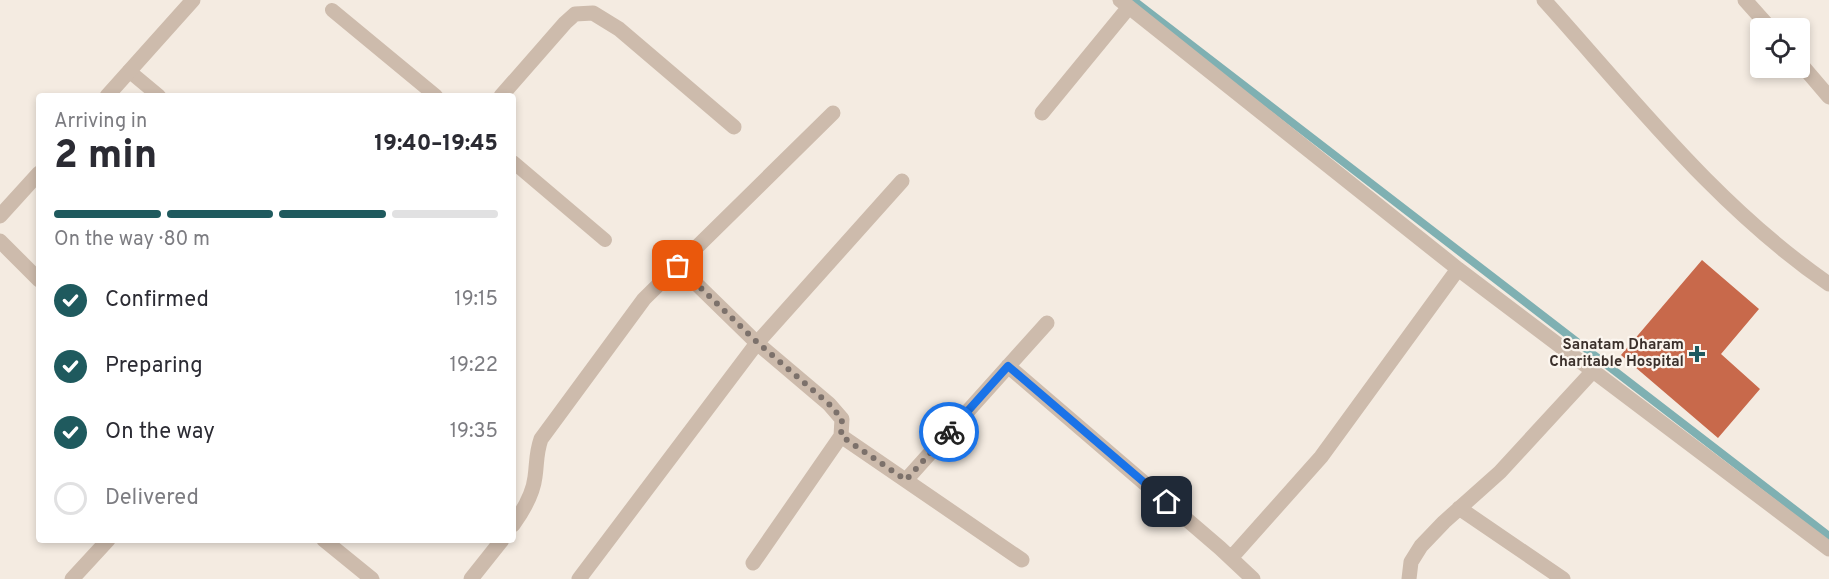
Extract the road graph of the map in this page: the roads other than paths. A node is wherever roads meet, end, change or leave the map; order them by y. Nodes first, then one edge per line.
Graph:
1 (193, 0) edge
2 (1544, 0) edge
3 (1745, 0) edge
4 (1125, 4) edge
5 (332, 10) dead end
6 (1761, 18) edge
7 (129, 71) junction
8 (1810, 75) edge
9 (110, 93) edge
10 (155, 93) edge
11 (432, 93) edge
12 (504, 93) edge
13 (1829, 97) edge
14 (833, 113) dead end
15 (1042, 114) dead end
16 (734, 127) dead end
17 (516, 165) edge
18 (36, 175) edge
19 (902, 181) dead end
20 (0, 216) edge
21 (604, 240) dead end
22 (0, 241) edge
23 (678, 266) junction
24 (1458, 269) junction
25 (36, 277) edge
26 (1829, 284) edge
27 (1047, 323) dead end
28 (758, 343) junction
29 (1008, 366) junction
30 (1593, 371) junction
31 (841, 436) junction
32 (906, 480) junction
33 (1460, 508) junction
34 (516, 520) edge
35 (105, 543) edge
36 (328, 543) edge
37 (500, 543) edge
38 (1829, 549) edge
39 (1231, 558) junction
40 (1022, 560) dead end
41 (753, 563) dead end
42 (72, 579) edge
43 (372, 579) edge
44 (471, 579) edge
45 (579, 579) edge
46 (1253, 579) edge
47 (1409, 579) edge
48 (1563, 579) edge

1 - 7 street
2 - 26 street
3 - 6 street
4 - 15 street
4 - 24 street
5 - 11 lane
7 - 9 street
7 - 10 lane
8 - 13 street
12 - 16 street
14 - 23 street
17 - 21 lane
18 - 20 street
19 - 28 street
22 - 25 street
23 - 28 street
23 - 34 street
24 - 30 street
24 - 39 street
27 - 29 street
28 - 31 street
28 - 45 street
29 - 32 street
29 - 39 street
30 - 33 street
30 - 38 street
31 - 32 street
31 - 41 street
32 - 40 street
33 - 47 street
33 - 48 street
35 - 42 street
36 - 43 street
37 - 44 street
39 - 46 street

